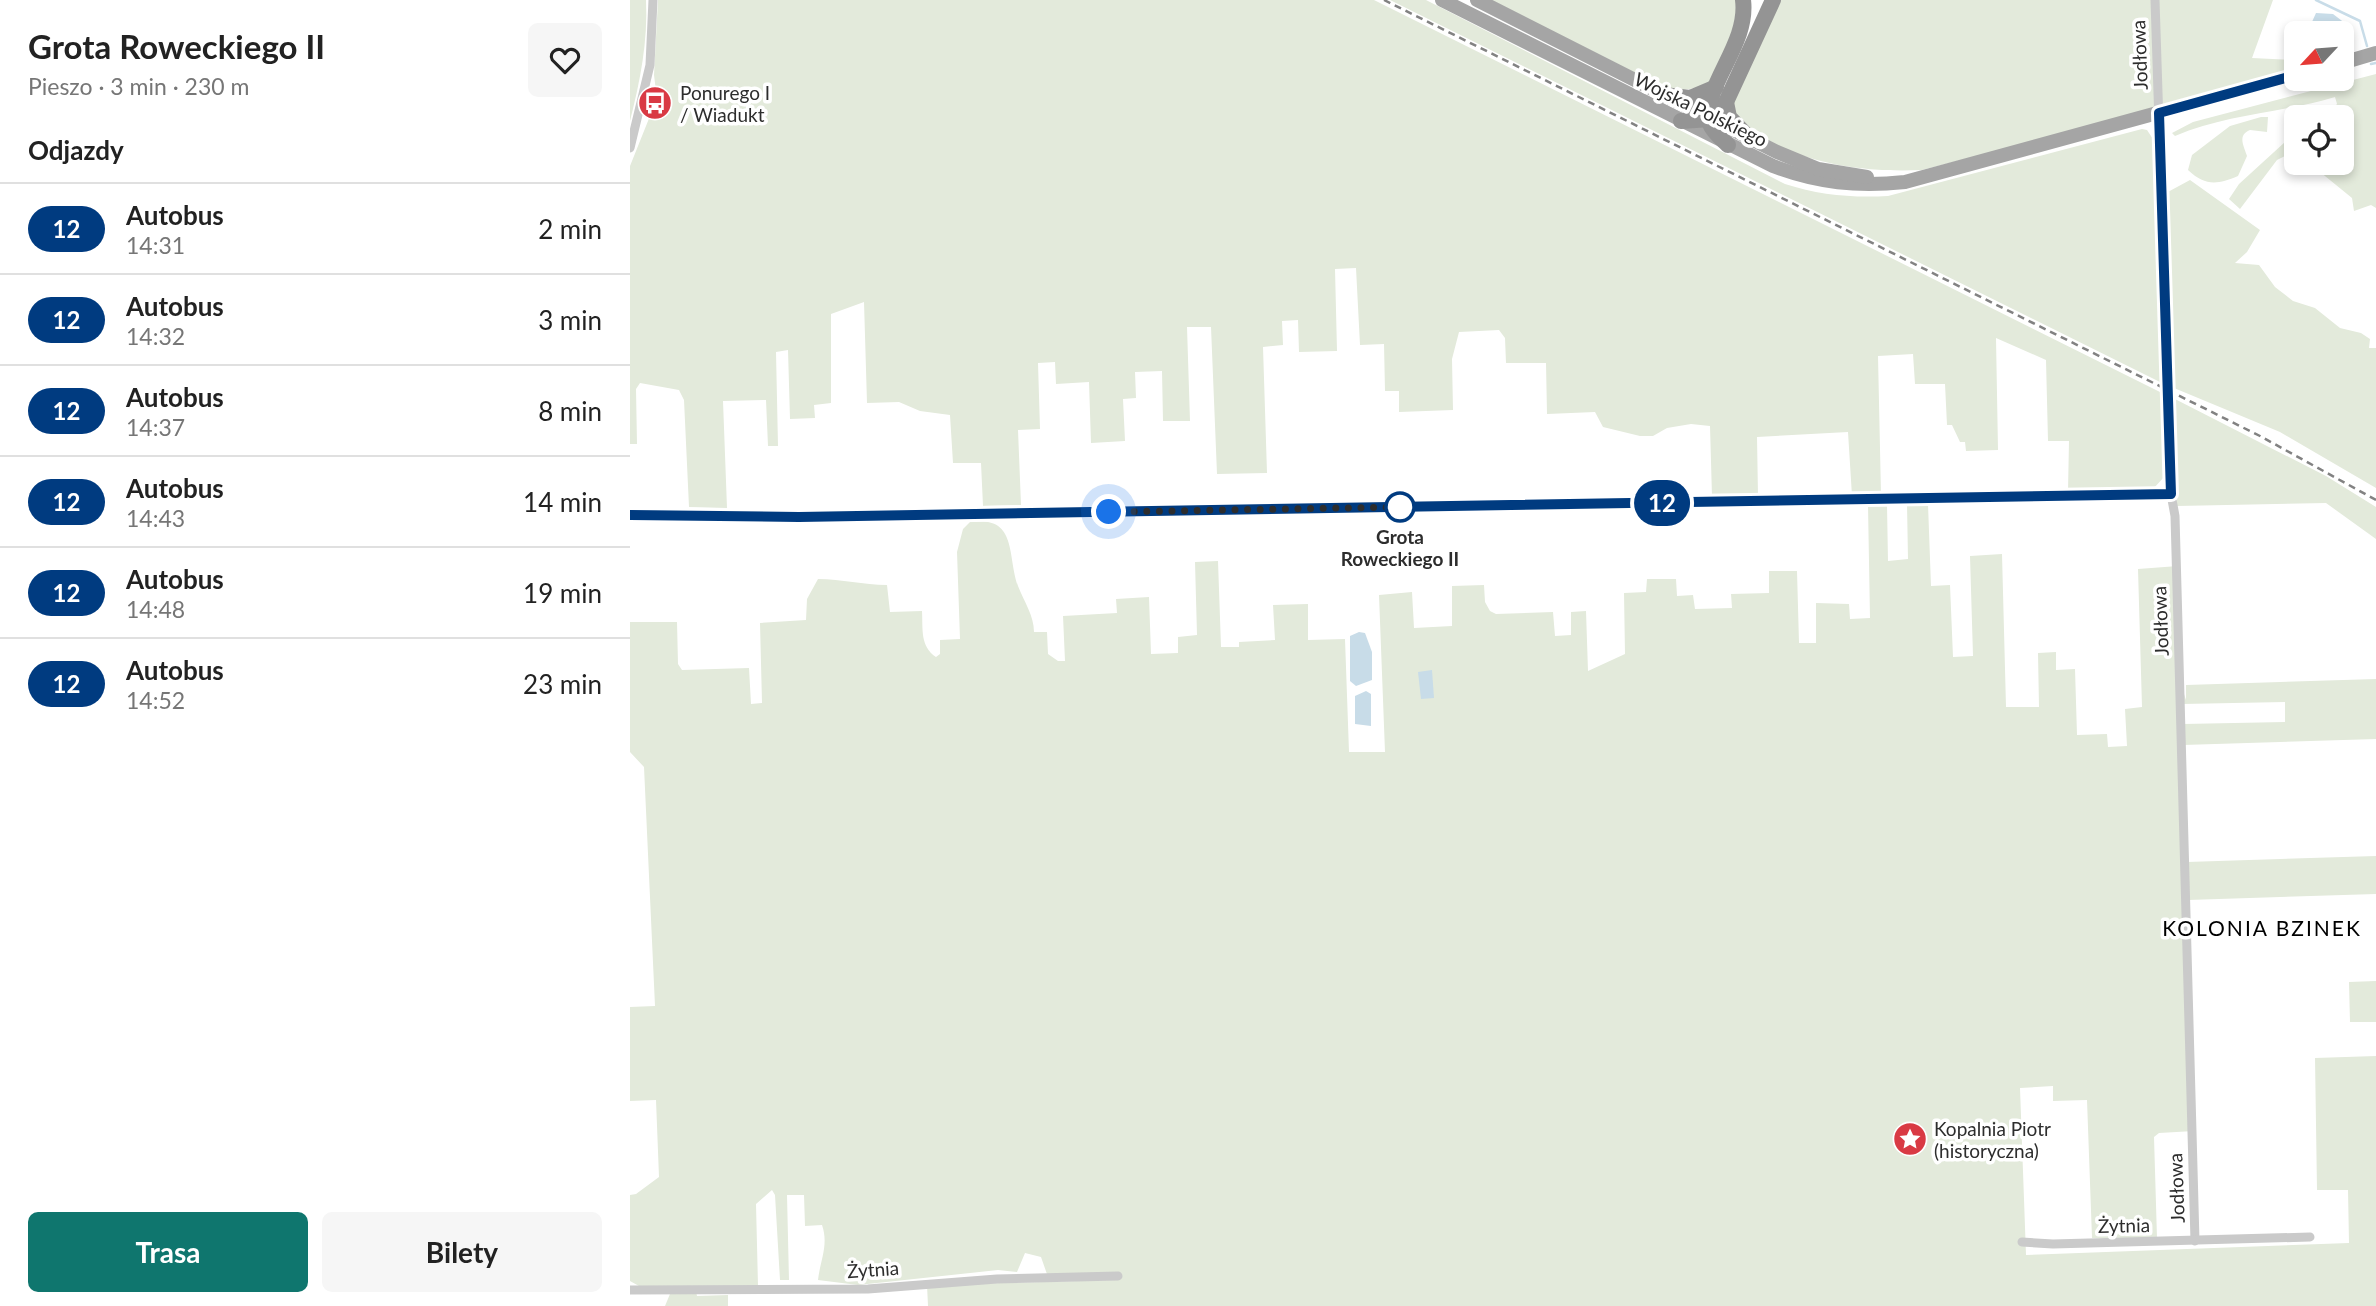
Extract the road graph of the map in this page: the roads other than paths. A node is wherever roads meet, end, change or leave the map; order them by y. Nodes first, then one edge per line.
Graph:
1 (653, 0) edge
2 (1442, 0) edge
3 (1477, 0) edge
4 (1743, 0) edge
5 (1773, 0) edge
6 (2155, 0) edge
7 (2376, 53) edge
8 (2354, 59) edge
9 (2284, 78) edge
10 (1716, 87) junction
11 (1664, 95) junction
12 (1726, 102) junction
13 (2159, 113) junction
14 (1710, 119) junction
15 (1681, 121) junction
16 (1750, 139) junction
17 (1728, 145) junction
18 (630, 148) edge
19 (1959, 168) junction
20 (2171, 494) junction
21 (630, 515) edge
22 (2310, 1237) dead end
23 (2195, 1241) junction
24 (2022, 1242) dead end
25 (1118, 1276) dead end
26 (630, 1290) edge

1 - 18 street
2 - 15 main road, Wojska Polskiego
3 - 11 main road, Wojska Polskiego
4 - 10 highway
5 - 12 highway
6 - 13 street, Jodłowa
7 - 8 main road
9 - 13 main road, Wojska Polskiego
10 - 11 highway
10 - 14 highway
11 - 14 main road, Wojska Polskiego
12 - 14 highway
12 - 16 highway
13 - 19 main road, Wojska Polskiego
13 - 20 street, Jodłowa
14 - 15 highway
14 - 16 main road, Wojska Polskiego
14 - 17 highway
15 - 17 main road, Wojska Polskiego
16 - 19 main road, Wojska Polskiego
17 - 19 main road, Wojska Polskiego
20 - 21 street
20 - 23 street, Jodłowa
22 - 23 street, Żytnia
23 - 24 street, Żytnia
25 - 26 street, Żytnia

